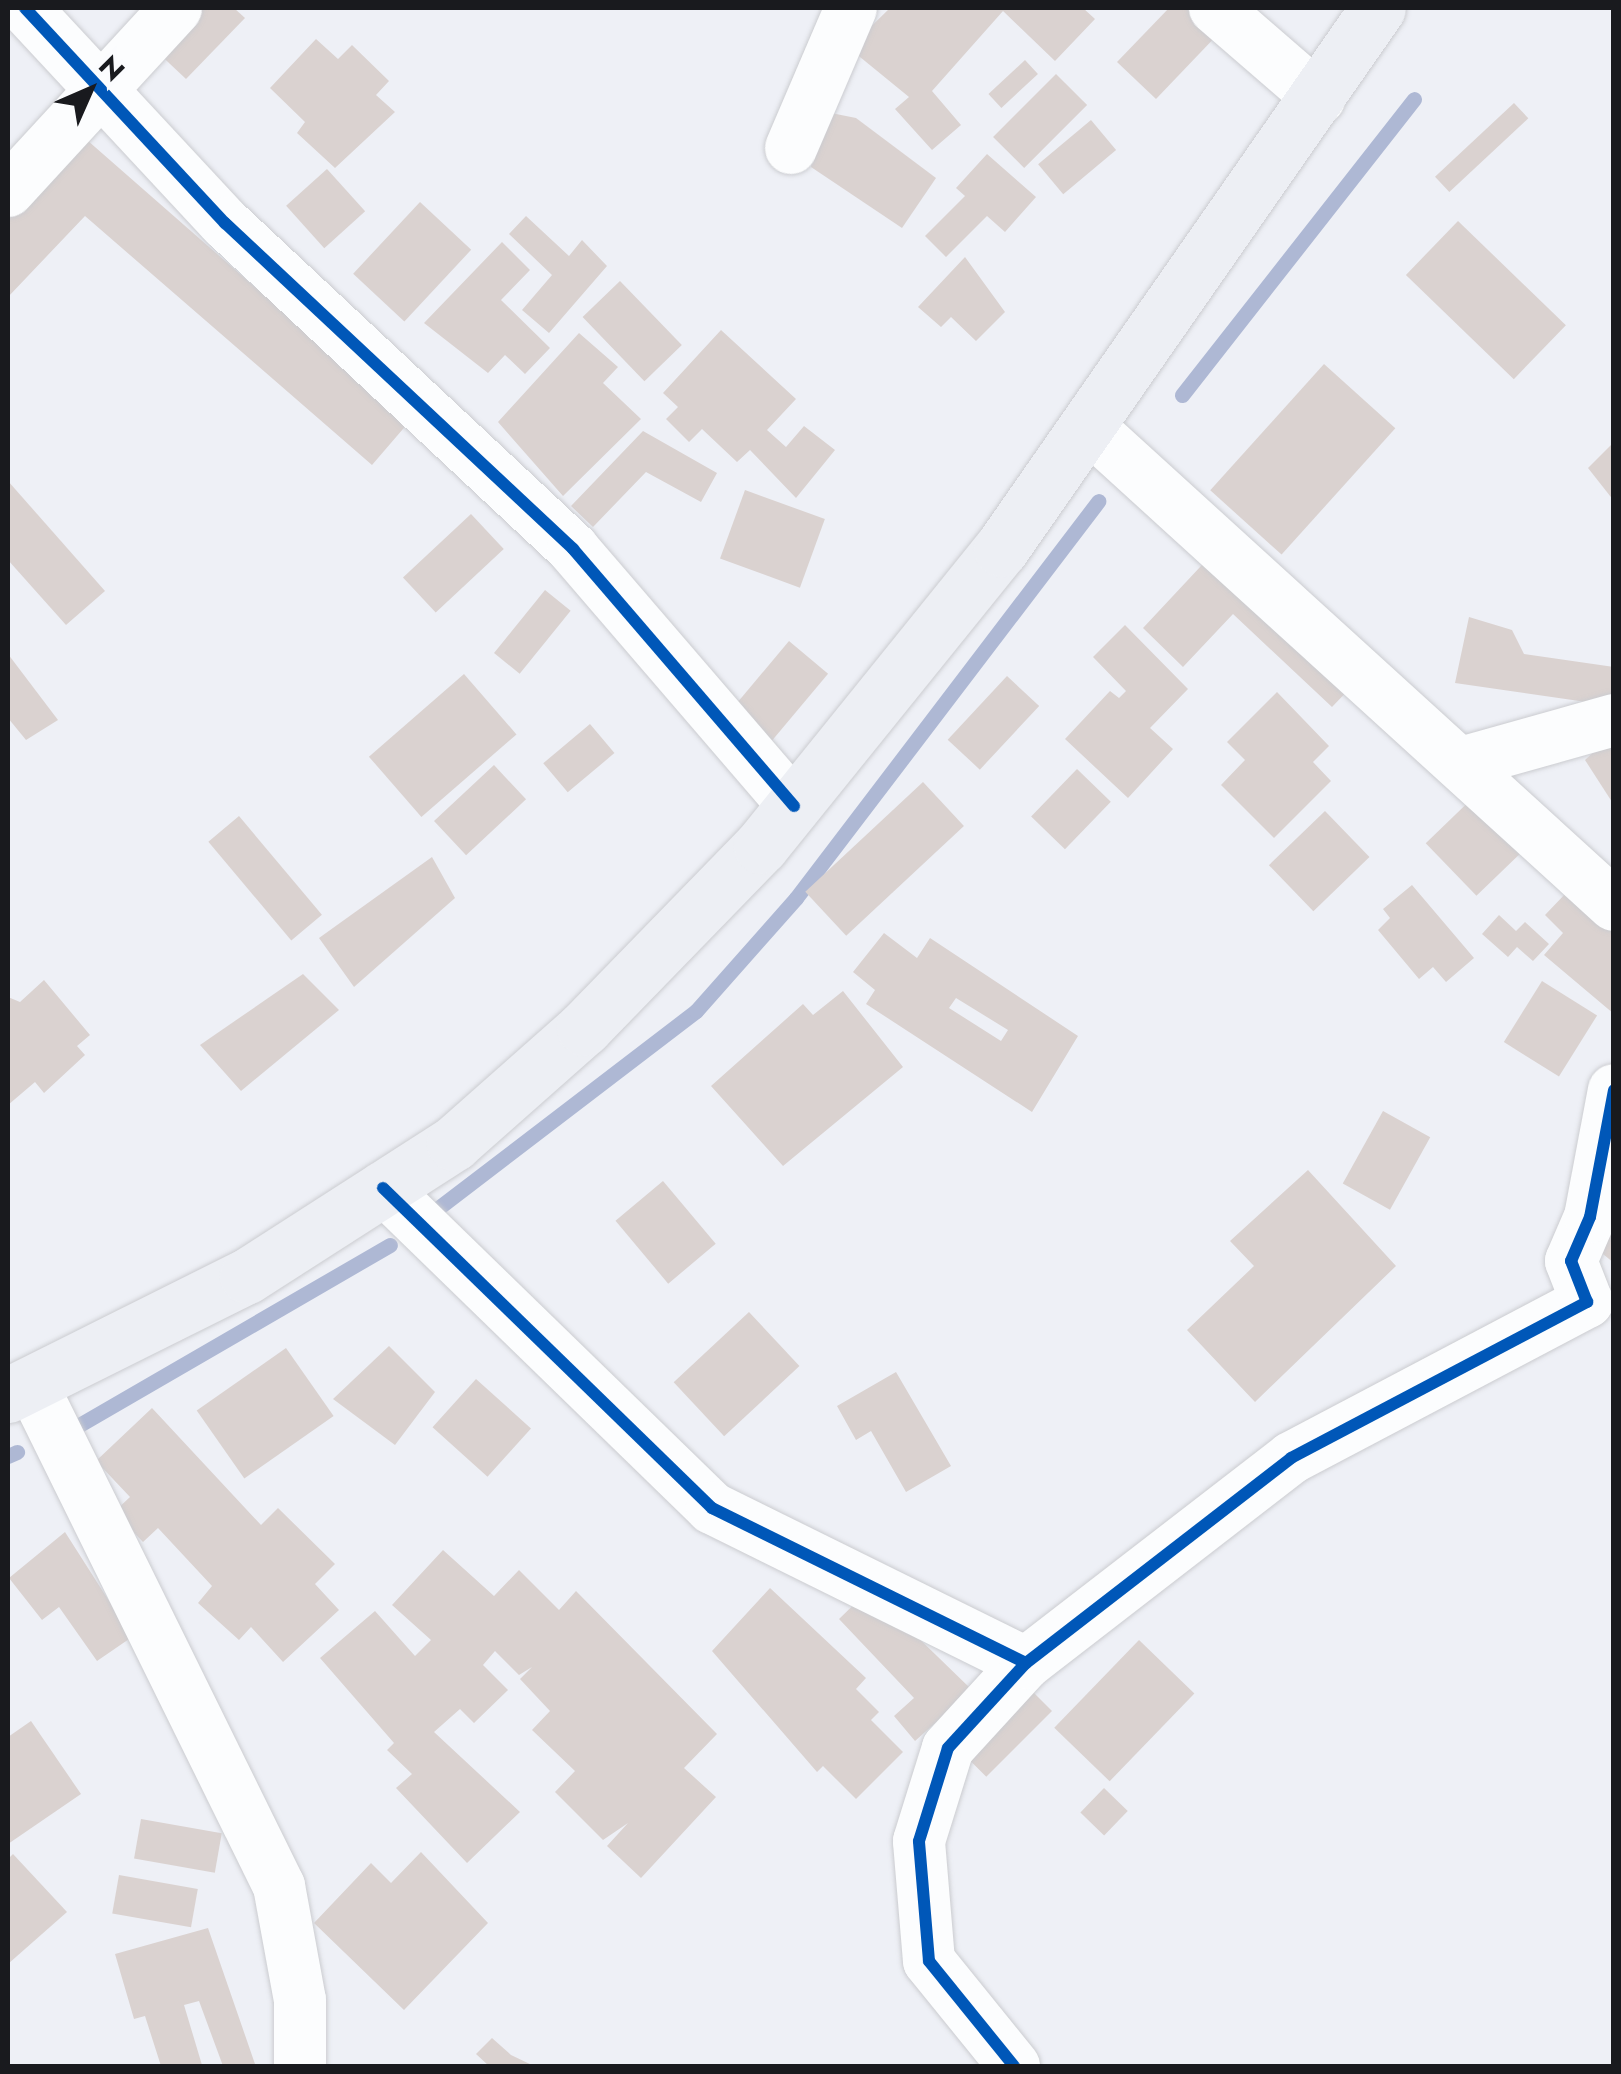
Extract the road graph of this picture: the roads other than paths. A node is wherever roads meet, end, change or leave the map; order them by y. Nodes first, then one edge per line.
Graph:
1 (25, 8) edge
2 (176, 8) edge
3 (852, 8) edge
4 (1216, 8) edge
5 (1378, 8) edge
6 (101, 90) junction
7 (1319, 98) junction
8 (791, 148) dead end
9 (8, 191) edge
10 (1088, 426) junction
11 (1614, 720) edge
12 (1462, 763) junction
13 (794, 806) junction
14 (1614, 904) edge
15 (1614, 1090) edge
16 (383, 1188) junction
17 (20, 1390) edge
18 (1026, 1663) junction
19 (300, 2066) edge
20 (1014, 2066) edge

1 - 6 street
2 - 6 street
3 - 8 street
4 - 7 street
5 - 7 main road
6 - 9 street
6 - 13 street
7 - 10 main road
10 - 12 street
10 - 13 main road
11 - 12 street
12 - 14 street
13 - 16 main road
15 - 18 street
16 - 17 main road
16 - 18 street
17 - 19 street
18 - 20 street

